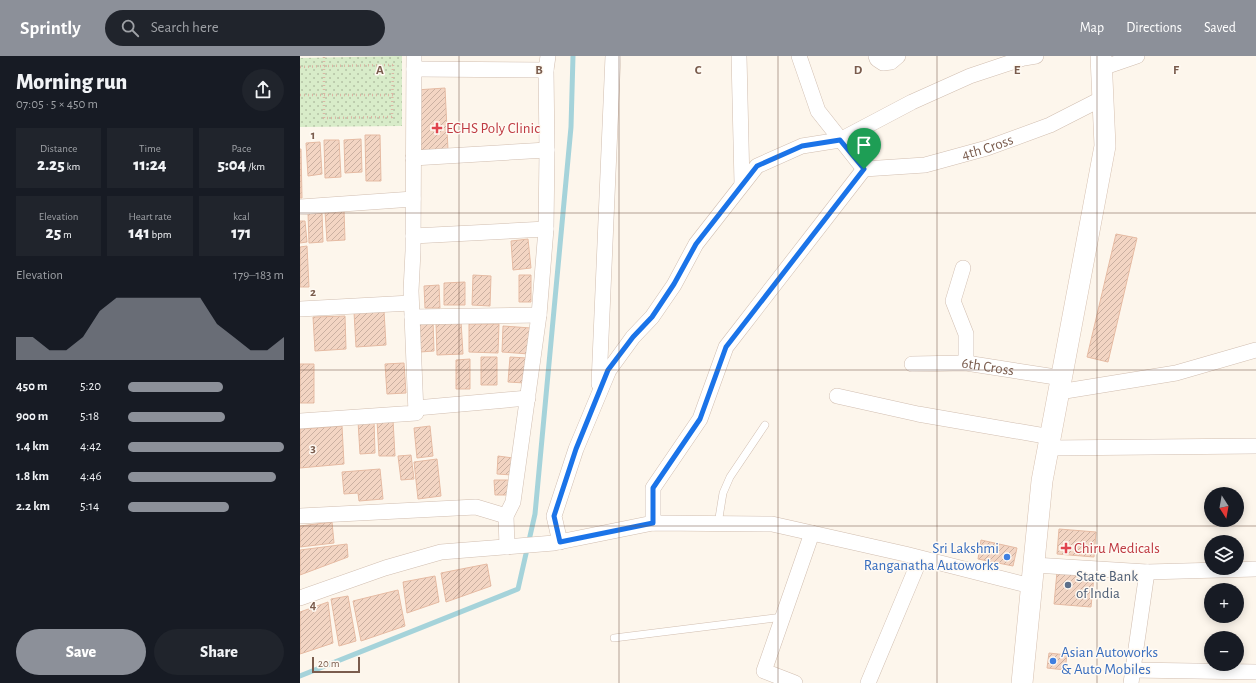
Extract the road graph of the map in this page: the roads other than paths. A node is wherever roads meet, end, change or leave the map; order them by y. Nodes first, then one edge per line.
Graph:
1 (613, 56) edge
2 (739, 56) edge
3 (800, 56) edge
4 (876, 56) edge
5 (898, 56) edge
6 (1036, 56) edge
7 (1137, 56) edge
8 (414, 62) edge
9 (1102, 62) edge
10 (547, 63) edge
11 (1103, 98) junction
12 (840, 140) junction
13 (547, 150) junction
14 (413, 158) junction
15 (864, 169) junction
16 (742, 184) junction
17 (413, 199) junction
18 (300, 207) edge
19 (546, 230) junction
20 (413, 236) junction
21 (963, 268) dead end
22 (300, 309) edge
23 (411, 310) junction
24 (539, 315) junction
25 (1256, 350) edge
26 (966, 363) junction
27 (912, 364) dead end
28 (1061, 386) junction
29 (598, 393) junction
30 (837, 396) dead end
31 (528, 398) junction
32 (416, 408) junction
33 (300, 422) edge
34 (765, 425) dead end
35 (1050, 442) junction
36 (1256, 446) edge
37 (300, 516) edge
38 (506, 516) junction
39 (653, 523) junction
40 (718, 524) junction
41 (812, 533) junction
42 (557, 542) junction
43 (509, 547) junction
44 (920, 558) junction
45 (1034, 565) junction
46 (1256, 569) edge
47 (1147, 572) junction
48 (1031, 586) junction
49 (300, 598) edge
50 (783, 616) junction
51 (614, 638) dead end
52 (1256, 672) edge
53 (1132, 676) edge
54 (761, 677) edge
55 (795, 683) edge
56 (868, 683) edge
57 (1022, 683) edge

1 - 29 street
2 - 16 street
3 - 12 street
4 - 5 street
6 - 12 street
7 - 9 street
8 - 10 street
8 - 14 street
9 - 11 street
10 - 13 street
11 - 15 street, 4th Cross
11 - 28 street
12 - 15 street
12 - 16 street
13 - 14 street
13 - 19 street
14 - 17 street
15 - 39 street
16 - 29 street
17 - 18 street
17 - 20 street
19 - 20 street
19 - 24 street
20 - 23 street
21 - 26 street
22 - 23 street
23 - 24 street
23 - 32 street
24 - 31 street
25 - 28 street, 6th Cross
26 - 27 street, 6th Cross
26 - 28 street, 6th Cross
28 - 35 street
29 - 42 street
30 - 35 street
31 - 32 street
31 - 38 street
32 - 33 street
34 - 40 lane
35 - 36 street
35 - 45 street
37 - 38 street
38 - 43 street
39 - 40 street
39 - 42 street
40 - 41 street
41 - 44 street
41 - 50 street
42 - 43 street
43 - 49 street
44 - 48 street
44 - 56 street
45 - 47 street
45 - 48 street
46 - 47 street
47 - 53 street
48 - 57 street
50 - 51 lane
50 - 54 street
52 - 53 street
54 - 55 street

